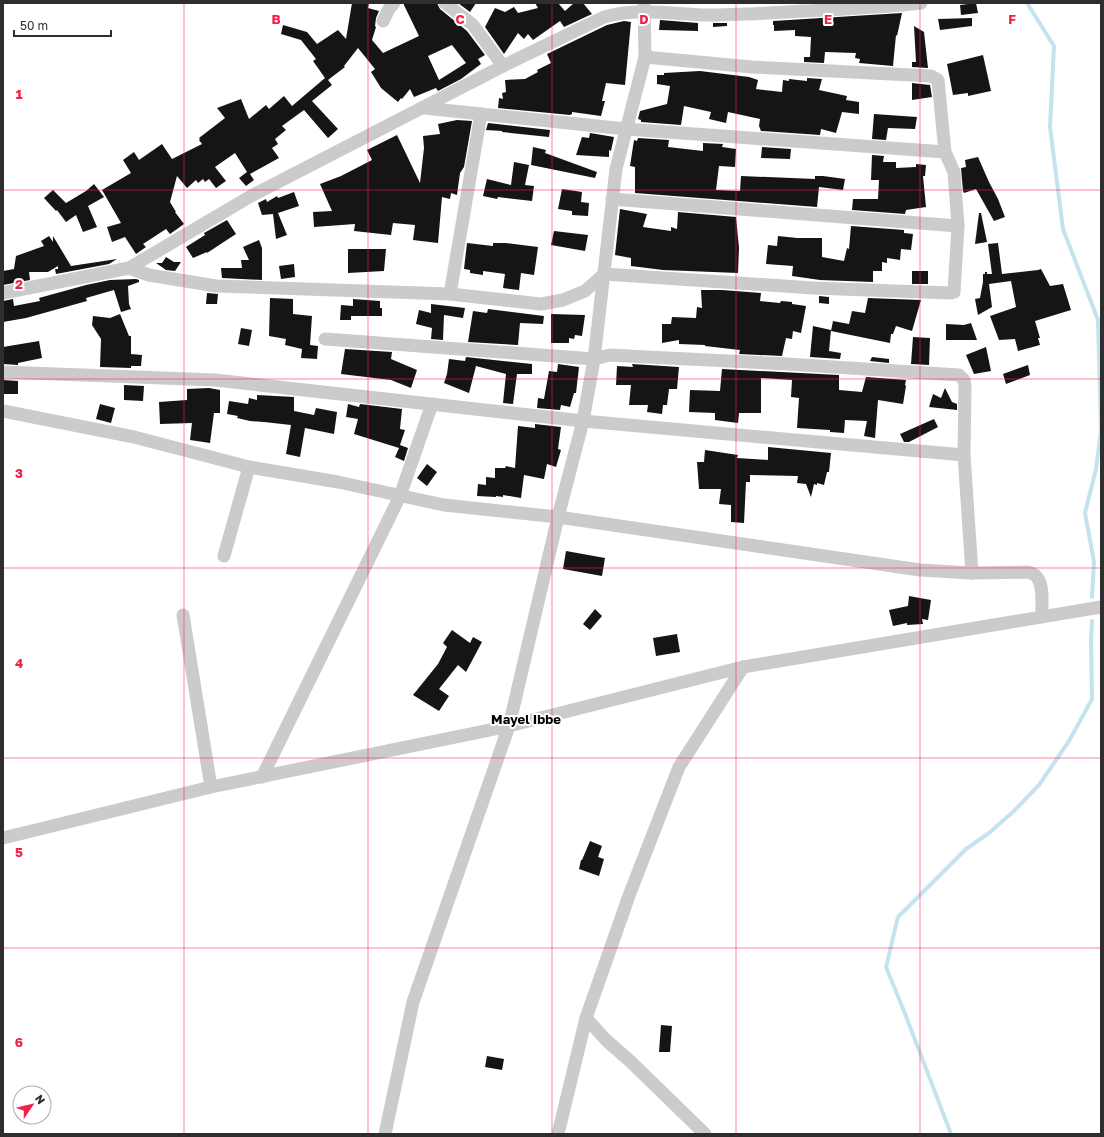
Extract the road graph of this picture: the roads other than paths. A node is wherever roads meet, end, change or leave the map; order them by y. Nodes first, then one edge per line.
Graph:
1 (394, 3) edge
2 (445, 3) edge
3 (921, 3) edge
4 (644, 7) edge
5 (383, 21) dead end
6 (646, 57) junction
7 (503, 66) junction
8 (424, 108) junction
9 (481, 114) junction
10 (626, 129) junction
11 (945, 152) junction
12 (612, 199) junction
13 (958, 226) junction
14 (129, 268) junction
15 (604, 274) junction
16 (3, 293) edge
17 (450, 294) junction
18 (325, 340) dead end
19 (594, 359) junction
20 (3, 372) edge
21 (432, 404) junction
22 (3, 411) edge
23 (583, 421) junction
24 (964, 456) junction
25 (249, 467) junction
26 (400, 496) junction
27 (558, 517) junction
28 (224, 556) dead end
29 (972, 573) junction
30 (1101, 608) edge
31 (182, 615) dead end
32 (1042, 617) junction
33 (743, 667) junction
34 (509, 726) junction
35 (262, 777) junction
36 (211, 787) junction
37 (3, 838) edge
38 (586, 1018) junction
39 (384, 1134) edge
40 (558, 1134) edge
41 (705, 1134) edge

1 - 5 street
2 - 7 street
3 - 4 street
4 - 6 street
4 - 7 street
6 - 10 street
6 - 11 street
7 - 8 street
8 - 9 street
8 - 14 street
9 - 10 street
9 - 17 street
10 - 11 street
10 - 12 street
11 - 13 street
12 - 13 street
12 - 15 street
13 - 15 street
14 - 16 street
14 - 17 street
15 - 17 street
15 - 19 street
18 - 19 street
19 - 23 street
19 - 24 street
20 - 21 street
21 - 23 street
21 - 26 street
22 - 25 street
23 - 24 street
23 - 27 street
24 - 29 street
25 - 26 street
25 - 28 street
26 - 27 street
26 - 35 street
27 - 29 street
27 - 34 street
29 - 32 street
30 - 32 street
31 - 36 street
32 - 33 street
33 - 34 street
33 - 38 street
34 - 35 street
34 - 39 street
35 - 36 street
36 - 37 street
38 - 40 street
38 - 41 street

